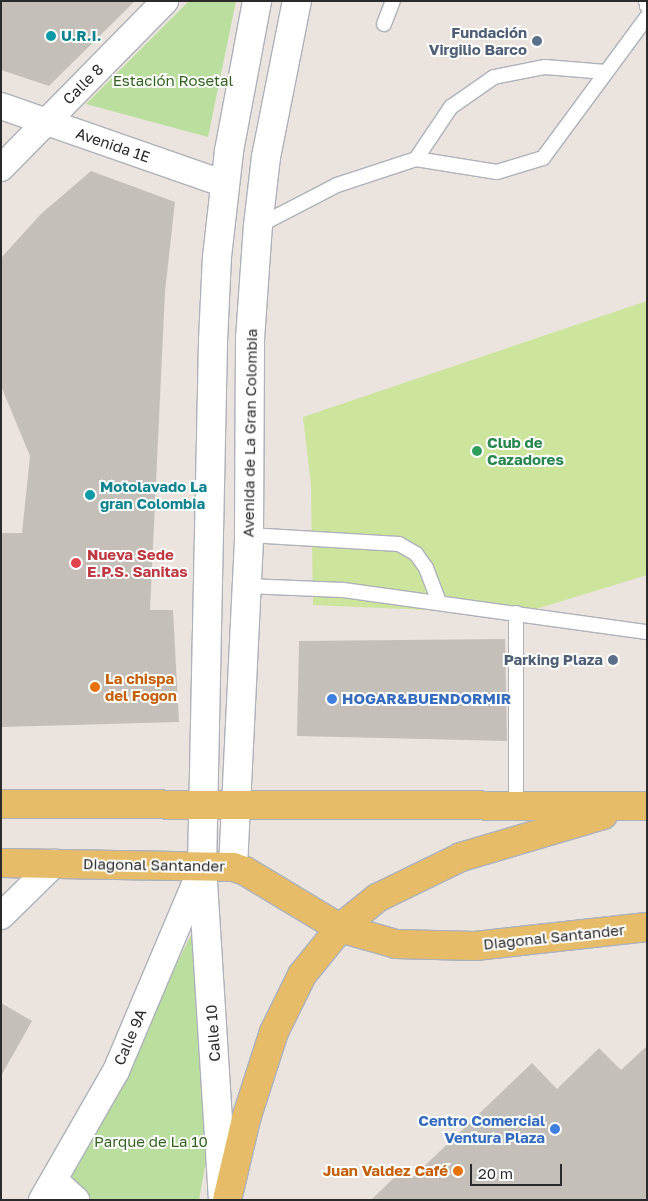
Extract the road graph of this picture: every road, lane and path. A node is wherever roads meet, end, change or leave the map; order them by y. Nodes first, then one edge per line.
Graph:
1 (165, 1) edge
2 (256, 1) edge
3 (297, 1) edge
4 (393, 1) edge
5 (646, 1) edge
6 (647, 6) edge
7 (647, 17) edge
8 (384, 24) dead end
9 (606, 72) junction
10 (1, 106) edge
11 (46, 122) junction
12 (416, 159) junction
13 (1, 168) edge
14 (225, 184) junction
15 (258, 226) junction
16 (249, 535) junction
17 (246, 586) junction
18 (439, 602) junction
19 (516, 613) junction
20 (647, 632) edge
21 (1, 804) edge
22 (204, 805) junction
23 (236, 805) junction
24 (516, 806) junction
25 (640, 806) edge
26 (1, 863) edge
27 (55, 863) junction
28 (202, 867) junction
29 (233, 867) junction
30 (1, 916) edge
31 (647, 927) edge
32 (340, 928) junction
33 (48, 1190) edge
34 (76, 1200) edge
35 (225, 1200) edge

1 - 11 street, Calle 8
2 - 14 street
3 - 15 street, Avenida de La Gran Colombia
4 - 8 lane
5 - 6 lane
7 - 9 lane
9 - 12 lane
9 - 12 lane
10 - 11 street, Avenida 1E
11 - 13 street, Calle 8
11 - 14 street, Avenida 1E
12 - 15 lane
14 - 22 street
15 - 16 street, Avenida de La Gran Colombia
16 - 17 street, Avenida de La Gran Colombia
16 - 18 lane
17 - 18 lane
17 - 23 street, Avenida de La Gran Colombia
18 - 19 lane
19 - 20 lane
19 - 24 lane
21 - 22 main road
22 - 23 main road
22 - 28 street
23 - 24 main road
23 - 29 street, Avenida de La Gran Colombia
24 - 25 main road
25 - 32 main road
26 - 27 main road, Diagonal Santander
27 - 28 main road, Diagonal Santander
27 - 30 street
28 - 29 main road, Diagonal Santander
28 - 33 street, Calle 9A
28 - 35 street, Calle 10
29 - 32 main road, Diagonal Santander
31 - 32 main road, Diagonal Santander
32 - 35 main road
33 - 34 street

